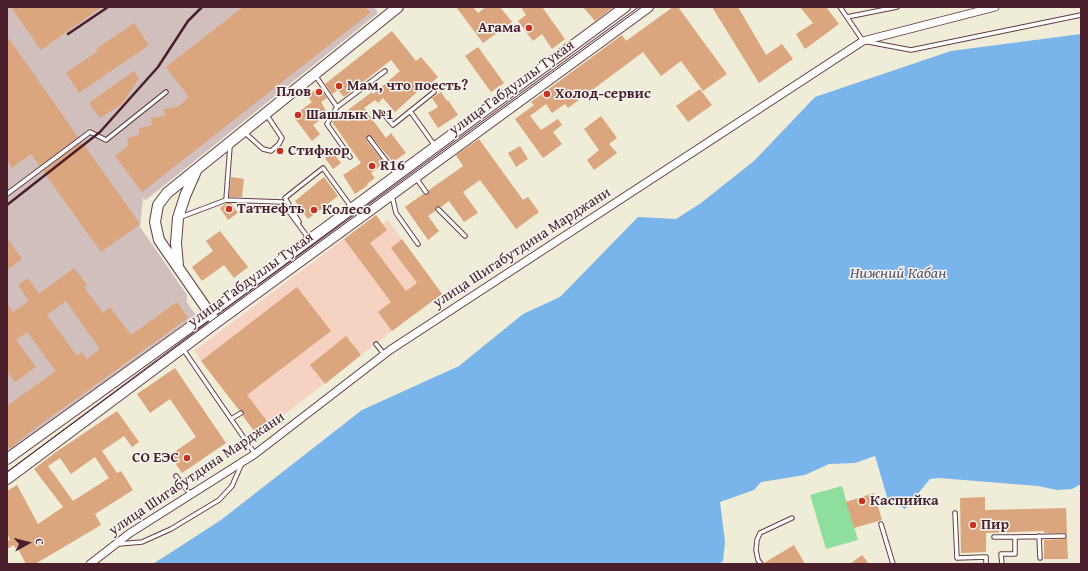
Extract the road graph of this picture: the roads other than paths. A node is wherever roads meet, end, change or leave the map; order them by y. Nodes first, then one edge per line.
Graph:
1 (398, 7) edge
2 (625, 7) edge
3 (648, 7) edge
4 (840, 7) edge
5 (897, 7) edge
6 (995, 7) edge
7 (971, 10) edge
8 (1081, 15) edge
9 (847, 17) junction
10 (863, 41) junction
11 (385, 71) dead end
12 (315, 74) junction
13 (166, 92) dead end
14 (434, 92) dead end
15 (337, 107) junction
16 (410, 111) junction
17 (382, 112) dead end
18 (266, 113) junction
19 (243, 132) junction
20 (369, 138) dead end
21 (230, 142) junction
22 (435, 147) junction
23 (350, 157) dead end
24 (196, 170) junction
25 (397, 175) junction
26 (416, 177) junction
27 (426, 192) dead end
28 (7, 194) edge
29 (390, 196) junction
30 (226, 200) junction
31 (352, 208) junction
32 (438, 209) dead end
33 (178, 218) junction
34 (465, 236) dead end
35 (308, 237) junction
36 (418, 244) dead end
37 (179, 267) junction
38 (209, 313) junction
39 (217, 322) junction
40 (376, 344) dead end
41 (182, 349) junction
42 (384, 354) junction
43 (240, 413) dead end
44 (231, 419) junction
45 (255, 454) junction
46 (7, 459) edge
47 (243, 462) junction
48 (176, 476) dead end
49 (7, 479) edge
50 (191, 495) junction
51 (954, 513) dead end
52 (792, 518) dead end
53 (881, 524) dead end
54 (1039, 536) junction
55 (1064, 536) dead end
56 (1014, 537) junction
57 (994, 538) dead end
58 (115, 545) junction
59 (1040, 558) dead end
60 (90, 564) edge
61 (761, 564) edge
62 (893, 564) edge
63 (986, 564) edge
64 (1002, 564) edge

1 - 12 main road
2 - 22 main road, улица Габдуллы Тукая
3 - 26 main road, улица Габдуллы Тукая
4 - 9 lane
5 - 9 lane
6 - 7 street, улица Шигабутдина Марджани
7 - 10 street, улица Шигабутдина Марджани
8 - 10 lane
9 - 10 lane
10 - 42 street, улица Шигабутдина Марджани
11 - 15 lane
12 - 15 lane
12 - 18 main road
13 - 28 lane
14 - 16 lane
15 - 23 lane
16 - 17 lane
16 - 22 lane
18 - 19 main road
18 - 19 lane
19 - 21 main road
20 - 25 lane
21 - 24 main road
21 - 30 lane
22 - 25 main road, улица Габдуллы Тукая
24 - 33 main road
24 - 37 main road
25 - 31 main road, улица Габдуллы Тукая
26 - 27 lane
26 - 29 main road, улица Габдуллы Тукая
29 - 36 lane
29 - 39 main road, улица Габдуллы Тукая
30 - 33 lane
30 - 35 lane
31 - 35 main road, улица Габдуллы Тукая
31 - 35 lane
32 - 34 lane
33 - 37 main road
35 - 38 main road, улица Габдуллы Тукая
37 - 38 main road
38 - 39 main road
38 - 46 main road, улица Габдуллы Тукая
39 - 41 main road, улица Габдуллы Тукая
40 - 42 lane
41 - 44 lane
41 - 49 main road, улица Габдуллы Тукая
42 - 45 street, улица Шигабутдина Марджани
43 - 44 lane
44 - 45 lane
45 - 47 street, улица Шигабутдина Марджани
47 - 50 street, улица Шигабутдина Марджани
47 - 58 lane
48 - 50 lane
50 - 58 street, улица Шигабутдина Марджани
51 - 63 lane
52 - 61 lane
53 - 62 lane
54 - 55 lane
54 - 56 lane
54 - 59 lane
56 - 57 lane
56 - 64 lane
58 - 60 street, улица Шигабутдина Марджани

